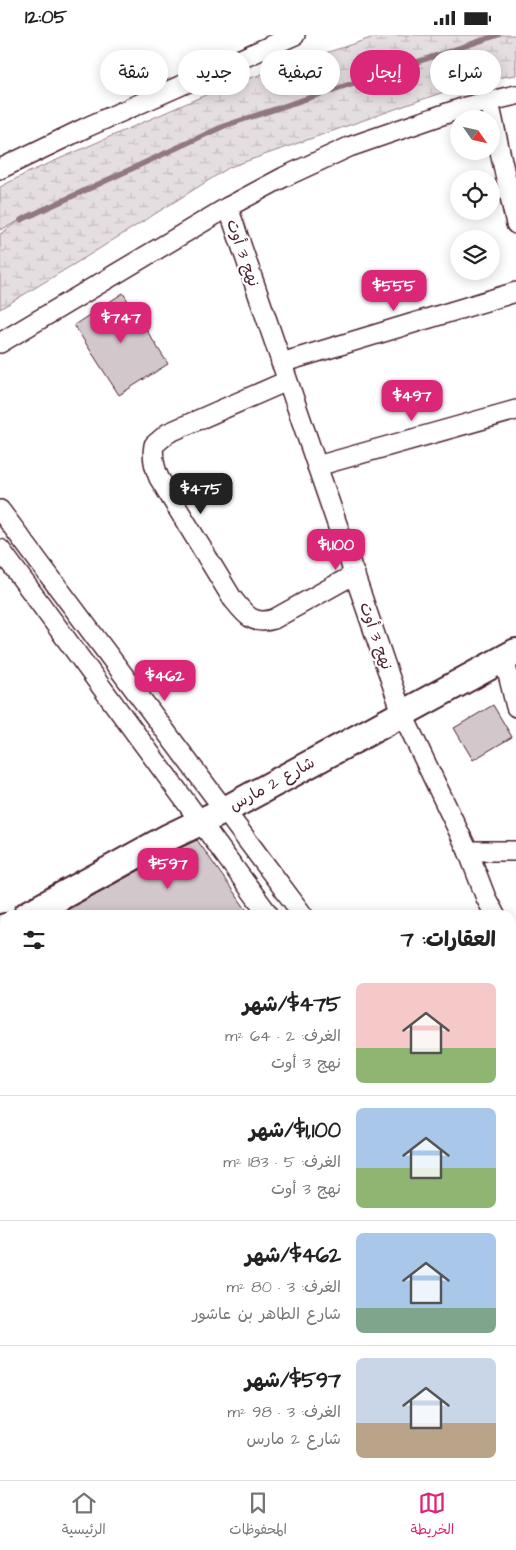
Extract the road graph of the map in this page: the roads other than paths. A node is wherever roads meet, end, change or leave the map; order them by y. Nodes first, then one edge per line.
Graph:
1 (295, 35) edge
2 (516, 95) edge
3 (489, 101) junction
4 (0, 169) edge
5 (228, 207) junction
6 (516, 225) edge
7 (516, 292) edge
8 (0, 343) edge
9 (284, 372) junction
10 (516, 410) edge
11 (317, 466) junction
12 (0, 510) edge
13 (0, 549) edge
14 (355, 574) junction
15 (510, 655) edge
16 (516, 707) edge
17 (402, 713) junction
18 (225, 810) junction
19 (200, 821) junction
20 (468, 851) junction
21 (516, 851) edge
22 (35, 910) edge
23 (265, 910) edge
24 (299, 910) edge
25 (492, 910) edge

1 - 4 street
2 - 3 street
3 - 5 street
3 - 6 street
5 - 8 street
5 - 9 street, نهج 3 أوت
7 - 9 street
9 - 11 street, نهج 3 أوت
9 - 14 street
10 - 11 street
11 - 14 street, نهج 3 أوت
12 - 18 street
13 - 19 street
14 - 17 street, نهج 3 أوت
15 - 16 street
15 - 17 street, شارع 2 مارس
17 - 18 street, شارع 2 مارس
17 - 20 street, نهج 3 أوت
18 - 19 street, شارع 2 مارس
18 - 24 street
19 - 22 street, شارع 2 مارس
19 - 23 street
20 - 21 street
20 - 25 street, نهج 3 أوت

